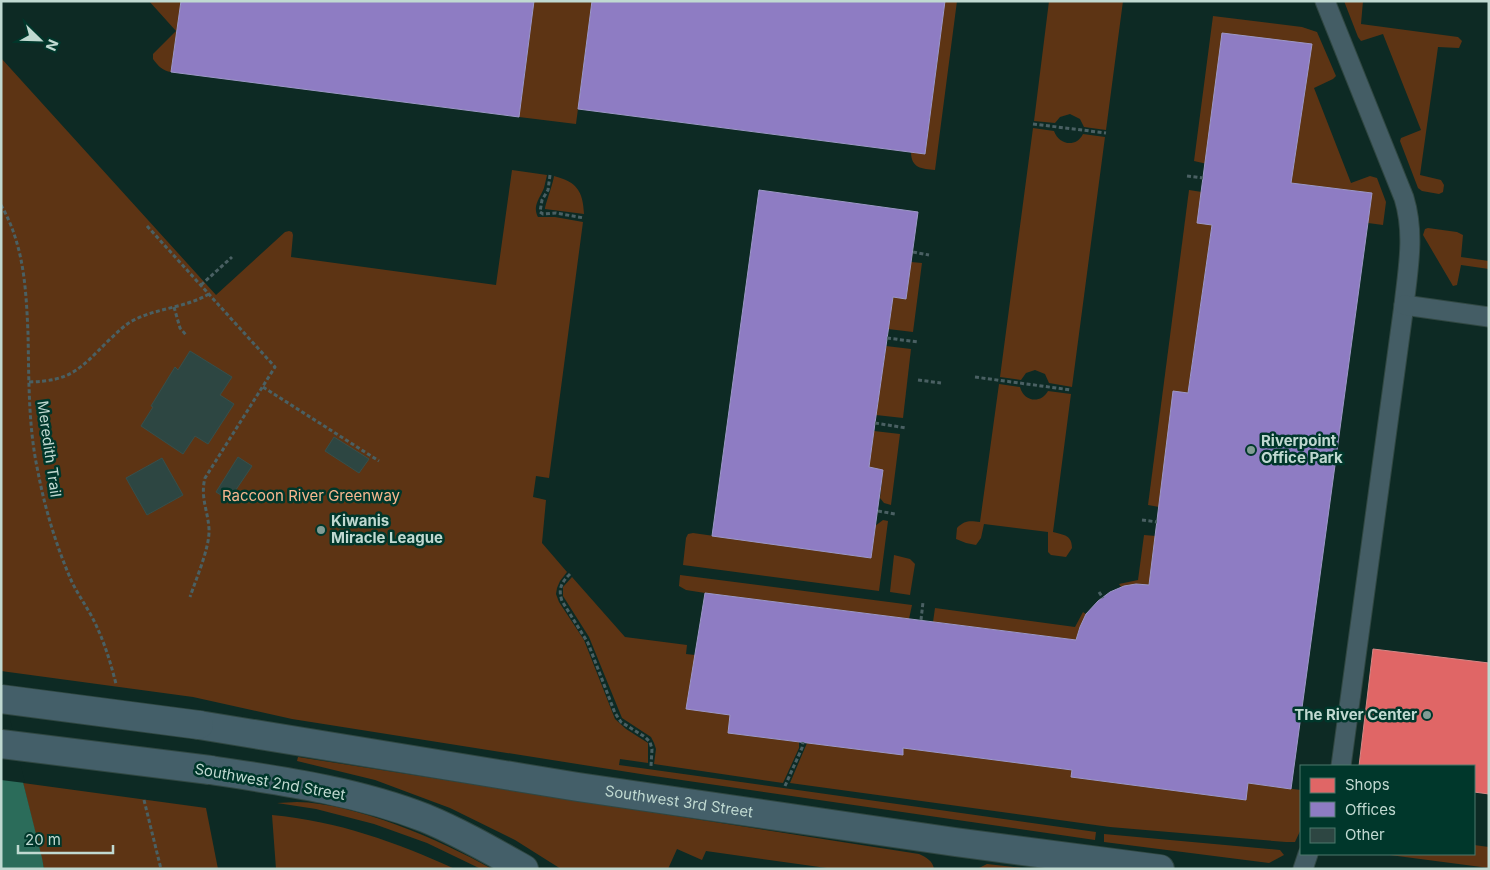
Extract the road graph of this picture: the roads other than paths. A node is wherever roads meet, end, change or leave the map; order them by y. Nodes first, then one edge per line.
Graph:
1 (1325, 1) edge
2 (1404, 306) junction
3 (1489, 317) edge
4 (1, 699) edge
5 (1, 744) edge
6 (1341, 765) edge
7 (1308, 855) edge
8 (524, 869) edge
9 (1160, 869) edge
10 (1303, 869) edge

1 - 2 lane
2 - 3 lane
2 - 6 lane
4 - 9 main road, Southwest 3rd Street, bridge
5 - 8 main road, Southwest 2nd Street, bridge
7 - 10 lane

